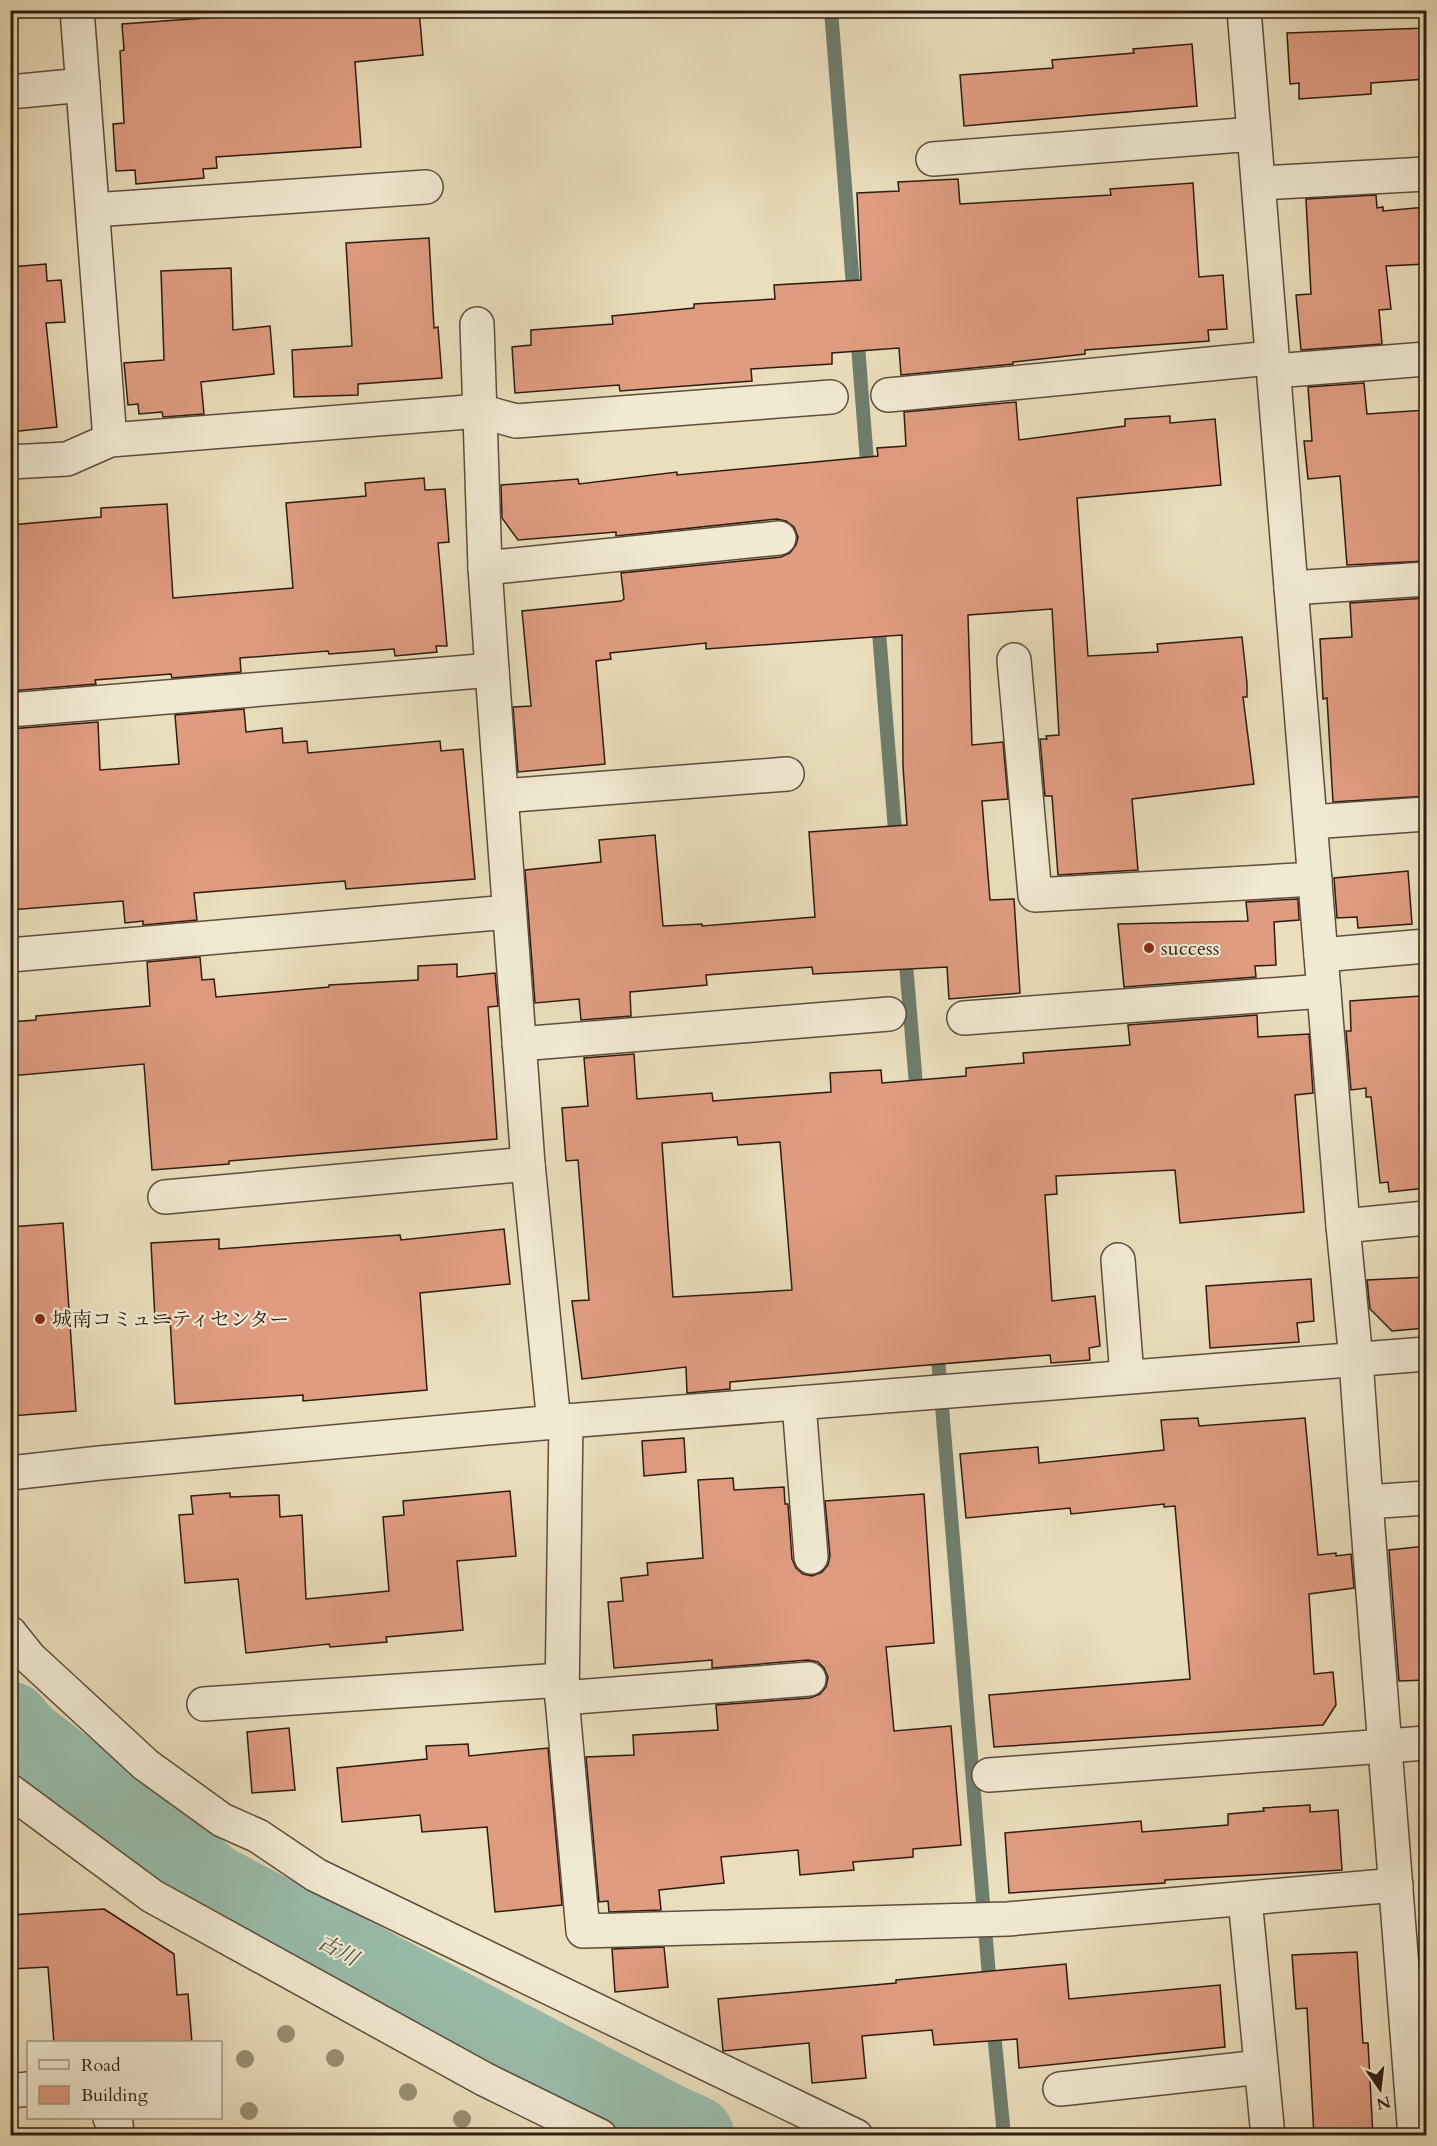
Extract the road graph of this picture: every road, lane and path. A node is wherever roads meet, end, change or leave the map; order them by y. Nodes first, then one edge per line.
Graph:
1 (77, 10) edge
2 (1244, 10) edge
3 (83, 85) junction
4 (10, 92) edge
5 (1254, 134) junction
6 (933, 159) dead end
7 (1426, 174) edge
8 (1258, 183) junction
9 (426, 187) dead end
10 (93, 210) junction
11 (477, 324) dead end
12 (1426, 359) edge
13 (1273, 365) junction
14 (888, 395) dead end
15 (831, 397) dead end
16 (480, 411) junction
17 (110, 440) junction
18 (10, 462) edge
19 (778, 538) dead end
20 (485, 568) junction
21 (1426, 579) edge
22 (1291, 588) junction
23 (1014, 660) dead end
24 (492, 670) junction
25 (10, 710) edge
26 (787, 774) dead end
27 (502, 796) junction
28 (1426, 814) edge
29 (1311, 822) junction
30 (1315, 879) junction
31 (509, 912) junction
32 (1426, 946) edge
33 (10, 955) edge
34 (1322, 955) junction
35 (1324, 991) junction
36 (889, 1014) dead end
37 (964, 1018) dead end
38 (519, 1044) junction
39 (528, 1164) junction
40 (165, 1197) dead end
41 (1426, 1218) edge
42 (1343, 1226) junction
43 (1118, 1260) dead end
44 (1426, 1354) edge
45 (1356, 1360) junction
46 (1127, 1376) junction
47 (799, 1403) junction
48 (560, 1422) junction
49 (10, 1473) edge
50 (1426, 1498) edge
51 (1366, 1502) junction
52 (811, 1557) dead end
53 (10, 1633) edge
54 (809, 1679) dead end
55 (562, 1689) junction
56 (204, 1704) dead end
57 (1426, 1743) edge
58 (1385, 1747) junction
59 (989, 1775) dead end
60 (10, 1791) edge
61 (1395, 1885) junction
62 (1245, 1899) junction
63 (1415, 1989) edge
64 (1261, 2067) junction
65 (27, 2089) edge
66 (1060, 2089) dead end
67 (10, 2091) edge
68 (111, 2119) edge
69 (117, 2136) edge
70 (600, 2136) edge
71 (856, 2136) edge
72 (1268, 2136) edge
73 (1415, 2136) edge

1 - 3 street
2 - 5 street
3 - 4 street
3 - 10 street
5 - 6 street
5 - 8 street
7 - 8 street
8 - 13 street
9 - 10 street
10 - 17 street
11 - 16 street
12 - 13 street
13 - 14 street
13 - 22 street
15 - 16 street
16 - 17 street
16 - 20 street
17 - 18 street
19 - 20 street
20 - 24 street
21 - 22 street
22 - 29 street
23 - 30 street
24 - 25 street
24 - 27 street
26 - 27 street
27 - 31 street
28 - 29 street
29 - 30 street
30 - 34 street
31 - 33 street
31 - 38 street
32 - 34 street
34 - 35 street
35 - 37 street
35 - 42 street
36 - 38 street
38 - 39 street
39 - 40 street
39 - 48 street
41 - 42 street
42 - 45 street
43 - 46 street
44 - 45 street
45 - 46 street
45 - 51 street
46 - 47 street
47 - 48 street
47 - 52 street
48 - 49 street
48 - 55 street
50 - 51 street
51 - 58 street
53 - 71 street
54 - 55 street
55 - 56 street
55 - 62 street
57 - 58 street
58 - 59 street
58 - 61 street
60 - 70 street
61 - 62 street
61 - 63 street
62 - 64 street
63 - 73 street
64 - 66 street
64 - 72 street
65 - 67 street
68 - 69 street

